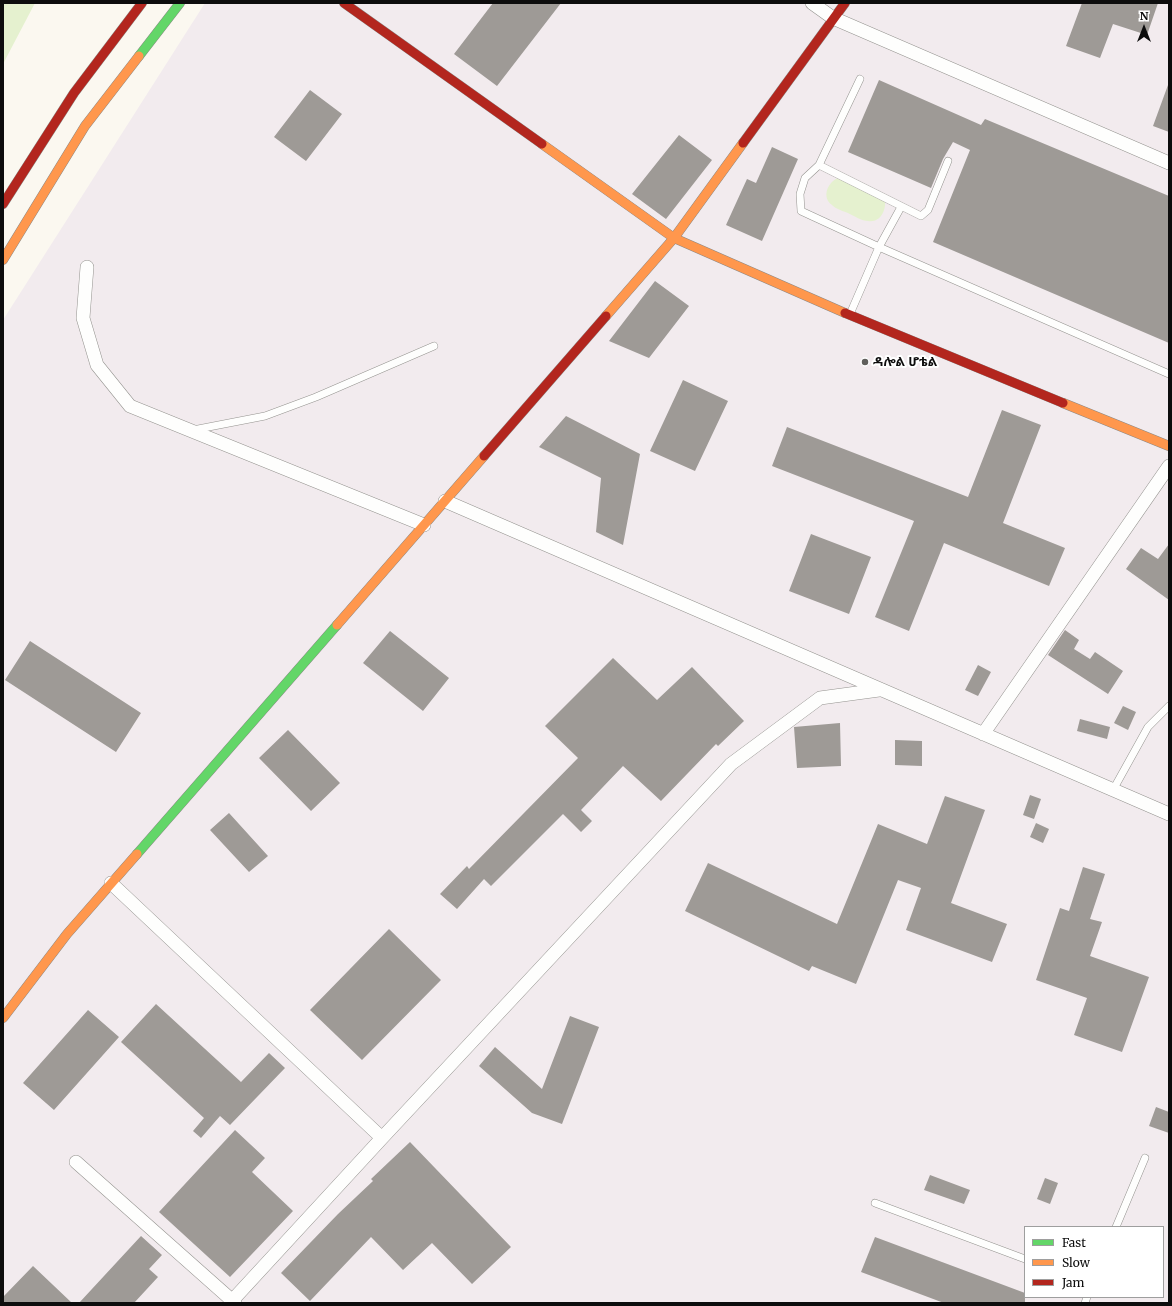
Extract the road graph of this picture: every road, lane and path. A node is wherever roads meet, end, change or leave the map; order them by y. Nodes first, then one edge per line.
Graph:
1 (142, 3) edge
2 (180, 3) edge
3 (344, 3) edge
4 (812, 3) edge
5 (845, 3) edge
6 (833, 18) junction
7 (860, 79) dead end
8 (948, 161) dead end
9 (1169, 163) edge
10 (819, 165) junction
11 (3, 204) edge
12 (901, 207) junction
13 (674, 238) junction
14 (879, 247) junction
15 (3, 260) edge
16 (87, 267) dead end
17 (850, 315) junction
18 (434, 346) dead end
19 (1169, 374) edge
20 (188, 431) junction
21 (1169, 446) edge
22 (1169, 466) edge
23 (445, 501) junction
24 (424, 525) junction
25 (879, 690) junction
26 (1169, 706) edge
27 (983, 734) junction
28 (1113, 790) junction
29 (1169, 814) edge
30 (111, 883) junction
31 (3, 1018) edge
32 (382, 1138) junction
33 (1145, 1158) dead end
34 (76, 1162) dead end
35 (875, 1203) dead end
36 (1116, 1226) edge
37 (1024, 1259) edge
38 (232, 1302) edge

1 - 11 main road
2 - 15 main road
3 - 13 main road
4 - 6 street
5 - 6 main road
6 - 9 street
6 - 13 main road
7 - 10 lane
8 - 12 lane
10 - 12 lane
10 - 14 lane
12 - 14 lane
13 - 17 main road
13 - 23 main road
14 - 17 lane
14 - 19 lane
16 - 20 street
17 - 21 main road
18 - 20 lane
20 - 24 street
22 - 27 street
23 - 24 main road
23 - 25 street
24 - 30 main road
25 - 27 street
25 - 32 street
26 - 28 lane
27 - 28 street
28 - 29 street
30 - 31 main road
30 - 32 street
32 - 38 street
33 - 36 lane
34 - 38 street
35 - 37 lane

